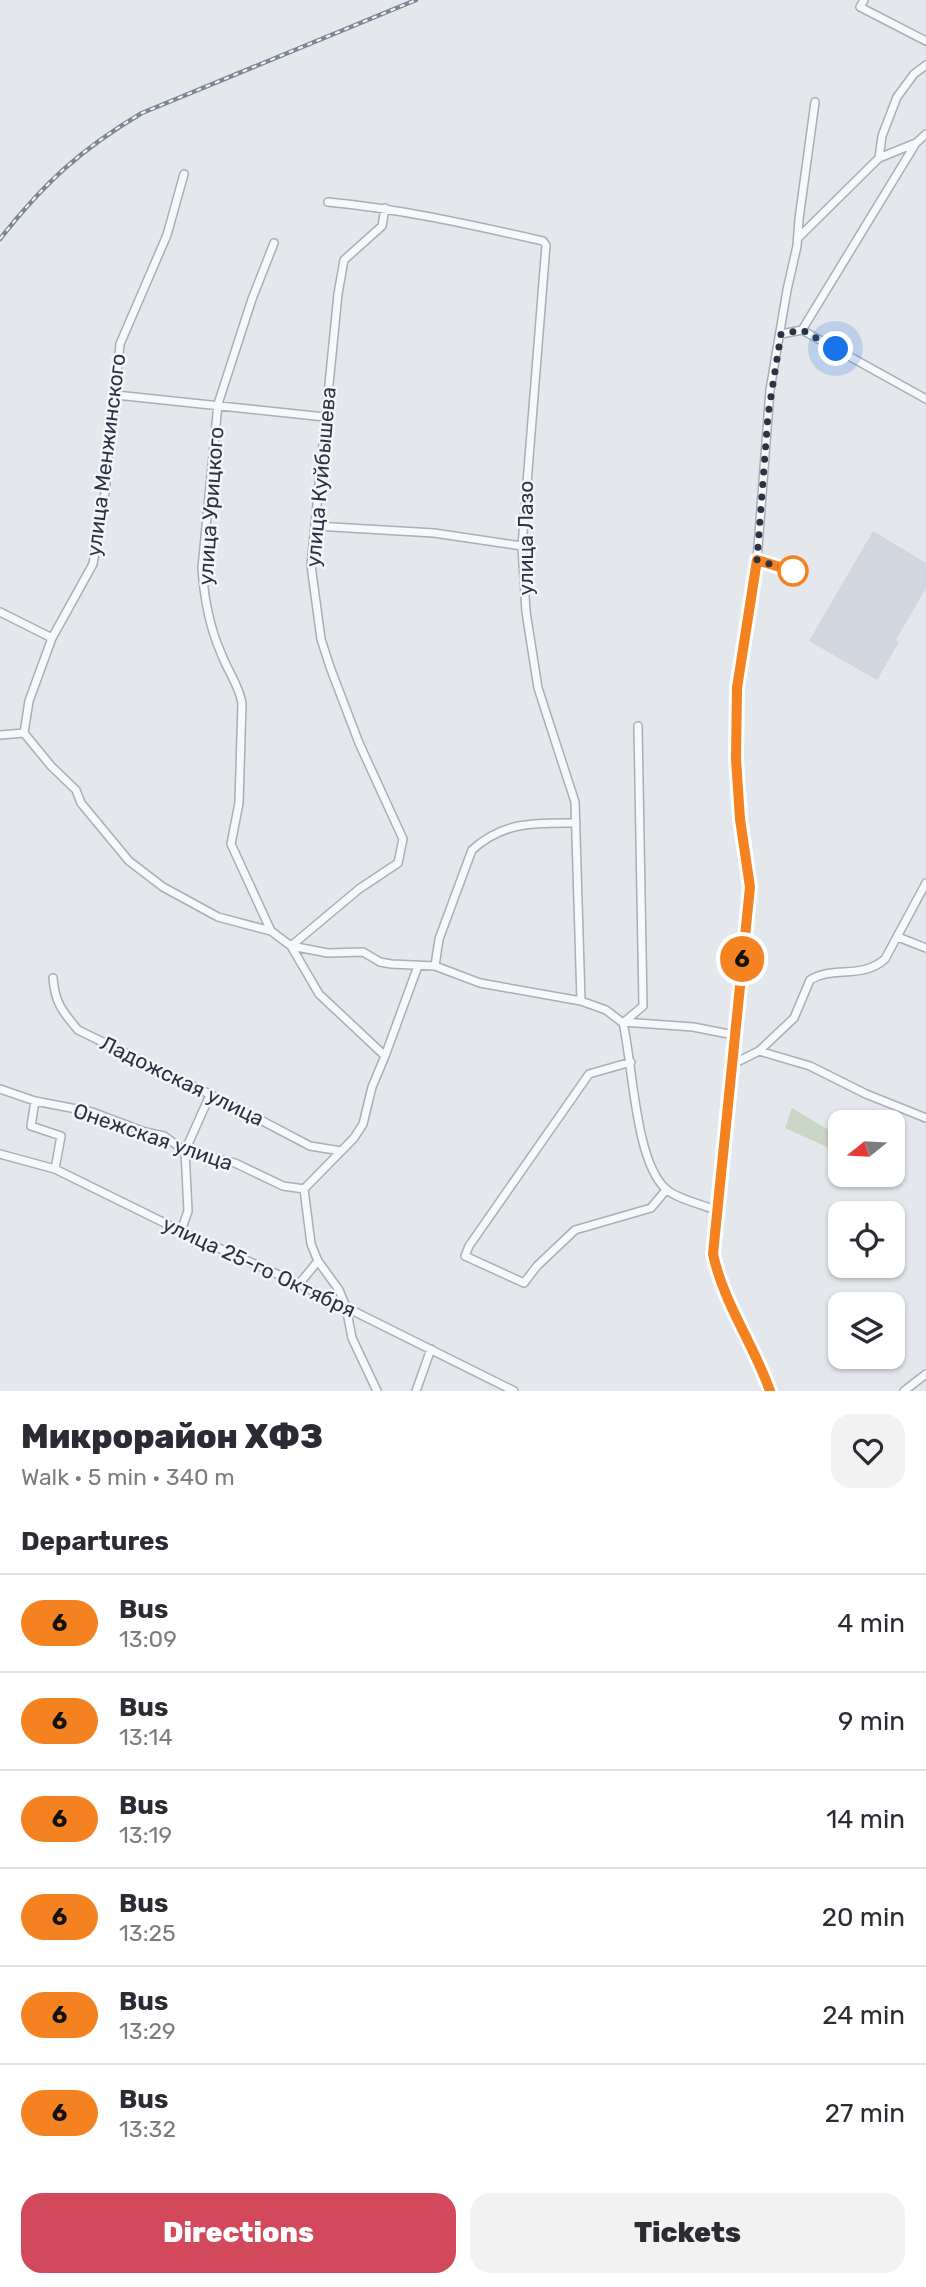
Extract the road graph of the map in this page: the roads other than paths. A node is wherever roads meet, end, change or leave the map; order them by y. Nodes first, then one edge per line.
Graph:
1 (864, 0) edge
2 (926, 41) edge
3 (926, 65) edge
4 (815, 102) dead end
5 (926, 134) edge
6 (916, 143) junction
7 (879, 158) junction
8 (184, 174) dead end
9 (328, 202) dead end
10 (385, 208) junction
11 (799, 238) junction
12 (274, 243) dead end
13 (802, 330) junction
14 (781, 334) junction
15 (116, 395) junction
16 (926, 399) edge
17 (218, 404) junction
18 (325, 417) junction
19 (315, 526) junction
20 (522, 546) junction
21 (0, 612) edge
22 (52, 638) junction
23 (638, 726) dead end
24 (24, 733) junction
25 (0, 735) edge
26 (576, 823) junction
27 (926, 883) edge
28 (271, 931) junction
29 (898, 937) junction
30 (291, 946) junction
31 (926, 948) edge
32 (418, 965) junction
33 (435, 966) junction
34 (53, 978) dead end
35 (580, 1001) junction
36 (623, 1023) junction
37 (734, 1035) junction
38 (758, 1051) junction
39 (385, 1056) junction
40 (631, 1062) junction
41 (732, 1065) junction
42 (0, 1089) edge
43 (210, 1095) junction
44 (35, 1101) junction
45 (926, 1118) edge
46 (341, 1150) junction
47 (185, 1151) junction
48 (0, 1154) edge
49 (55, 1169) junction
50 (304, 1189) junction
51 (666, 1190) junction
52 (716, 1210) junction
53 (181, 1231) junction
54 (318, 1261) junction
55 (299, 1284) junction
56 (346, 1307) junction
57 (431, 1349) junction
58 (926, 1374) edge
59 (377, 1391) edge
60 (416, 1391) edge
61 (514, 1391) edge
62 (770, 1391) edge
63 (904, 1391) edge

1 - 2 street
3 - 7 street
4 - 11 street
5 - 6 street
6 - 7 street
6 - 13 street
7 - 11 street
8 - 15 street, улица Менжинского
9 - 10 street, улица Лазо
10 - 18 street, улица Куйбышева
10 - 20 street, улица Лазо
11 - 14 street
12 - 17 street, улица Урицкого
13 - 14 street
13 - 16 street
14 - 37 street
15 - 17 street
15 - 22 street, улица Менжинского
17 - 18 street
17 - 28 street, улица Урицкого
18 - 19 street, улица Куйбышева
19 - 20 street
19 - 30 street, улица Куйбышева
20 - 26 street, улица Лазо
21 - 22 street
22 - 24 street, улица Менжинского
23 - 36 street
24 - 25 street
24 - 28 street
26 - 33 street
26 - 35 street, улица Лазо
27 - 29 street
28 - 30 street
29 - 31 street
29 - 38 street
30 - 32 street
30 - 39 street
32 - 33 street
32 - 39 street
33 - 35 street
34 - 43 street, Ладожская улица
35 - 36 street
36 - 37 street
36 - 40 street
37 - 41 street
38 - 41 street
38 - 45 street
39 - 46 street
40 - 51 street
40 - 51 street
41 - 52 street
42 - 44 street, Онежская улица
43 - 46 street, Ладожская улица
43 - 47 street
44 - 47 street, Онежская улица
44 - 49 street
46 - 50 street
47 - 50 street, Онежская улица
47 - 53 street
48 - 49 street, улица 25-го Октября
49 - 53 street, улица 25-го Октября
50 - 54 street
51 - 52 street
52 - 62 street
53 - 55 street, улица 25-го Октября
54 - 55 street
54 - 56 street
55 - 56 street, улица 25-го Октября
56 - 57 street, улица 25-го Октября
56 - 59 street
57 - 60 street
57 - 61 street, улица 25-го Октября
58 - 63 street

